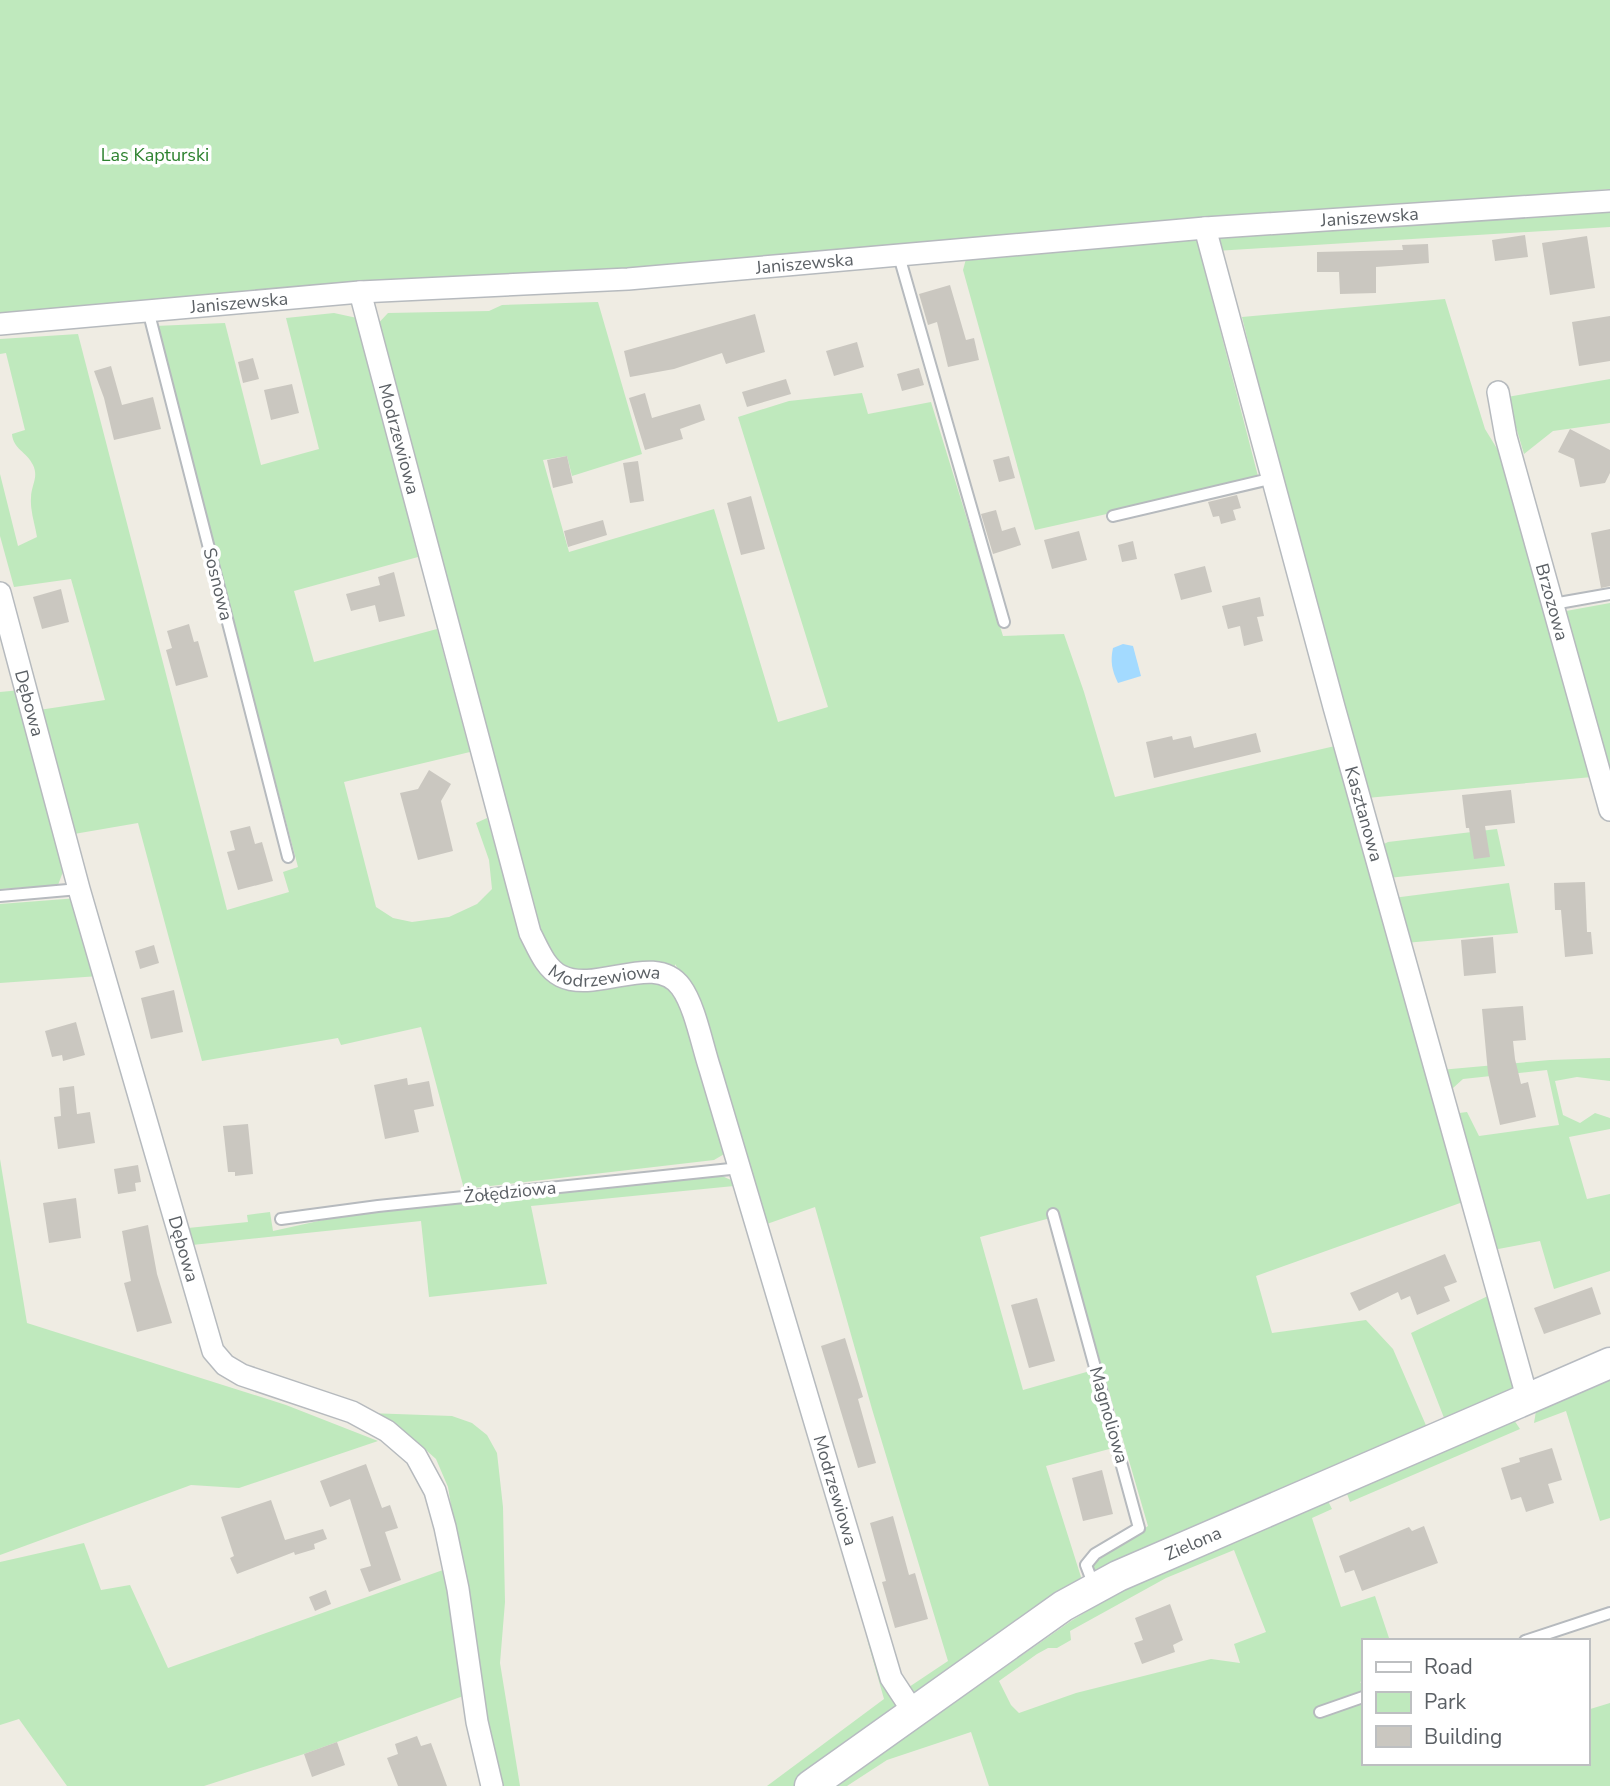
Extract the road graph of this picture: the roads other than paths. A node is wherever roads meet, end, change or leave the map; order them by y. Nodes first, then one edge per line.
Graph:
1 (1610, 201) edge
2 (1205, 228) junction
3 (899, 256) junction
4 (360, 292) junction
5 (148, 310) junction
6 (0, 324) edge
7 (1498, 392) dead end
8 (1274, 478) junction
9 (1113, 516) dead end
10 (0, 593) edge
11 (1610, 594) edge
12 (1553, 604) junction
13 (1004, 622) dead end
14 (1610, 810) edge
15 (288, 857) dead end
16 (79, 889) junction
17 (0, 896) edge
18 (740, 1168) junction
19 (1054, 1214) dead end
20 (281, 1219) dead end
21 (1610, 1363) edge
22 (1527, 1397) junction
23 (1095, 1589) junction
24 (1610, 1613) edge
25 (1531, 1639) edge
26 (1362, 1697) edge
27 (1320, 1712) dead end
28 (914, 1713) junction
29 (819, 1783) edge
30 (492, 1786) edge

1 - 2 street, Janiszewska
2 - 3 street, Janiszewska
2 - 8 street, Kasztanowa
3 - 4 street, Janiszewska
3 - 13 lane
4 - 5 street, Janiszewska
4 - 18 street, Modrzewiowa
5 - 6 street, Janiszewska
5 - 15 lane, Sosnowa
7 - 12 street, Brzozowa
8 - 9 lane
8 - 22 street, Kasztanowa
10 - 16 street, Dębowa
11 - 12 lane
12 - 14 street, Brzozowa
16 - 17 lane
16 - 30 street, Dębowa
18 - 20 lane, Żołędziowa
18 - 28 street, Modrzewiowa
19 - 23 lane, Magnoliowa
21 - 22 street, Zielona
22 - 23 street, Zielona
23 - 28 street, Zielona
24 - 25 lane
26 - 27 lane
28 - 29 street, Zielona

